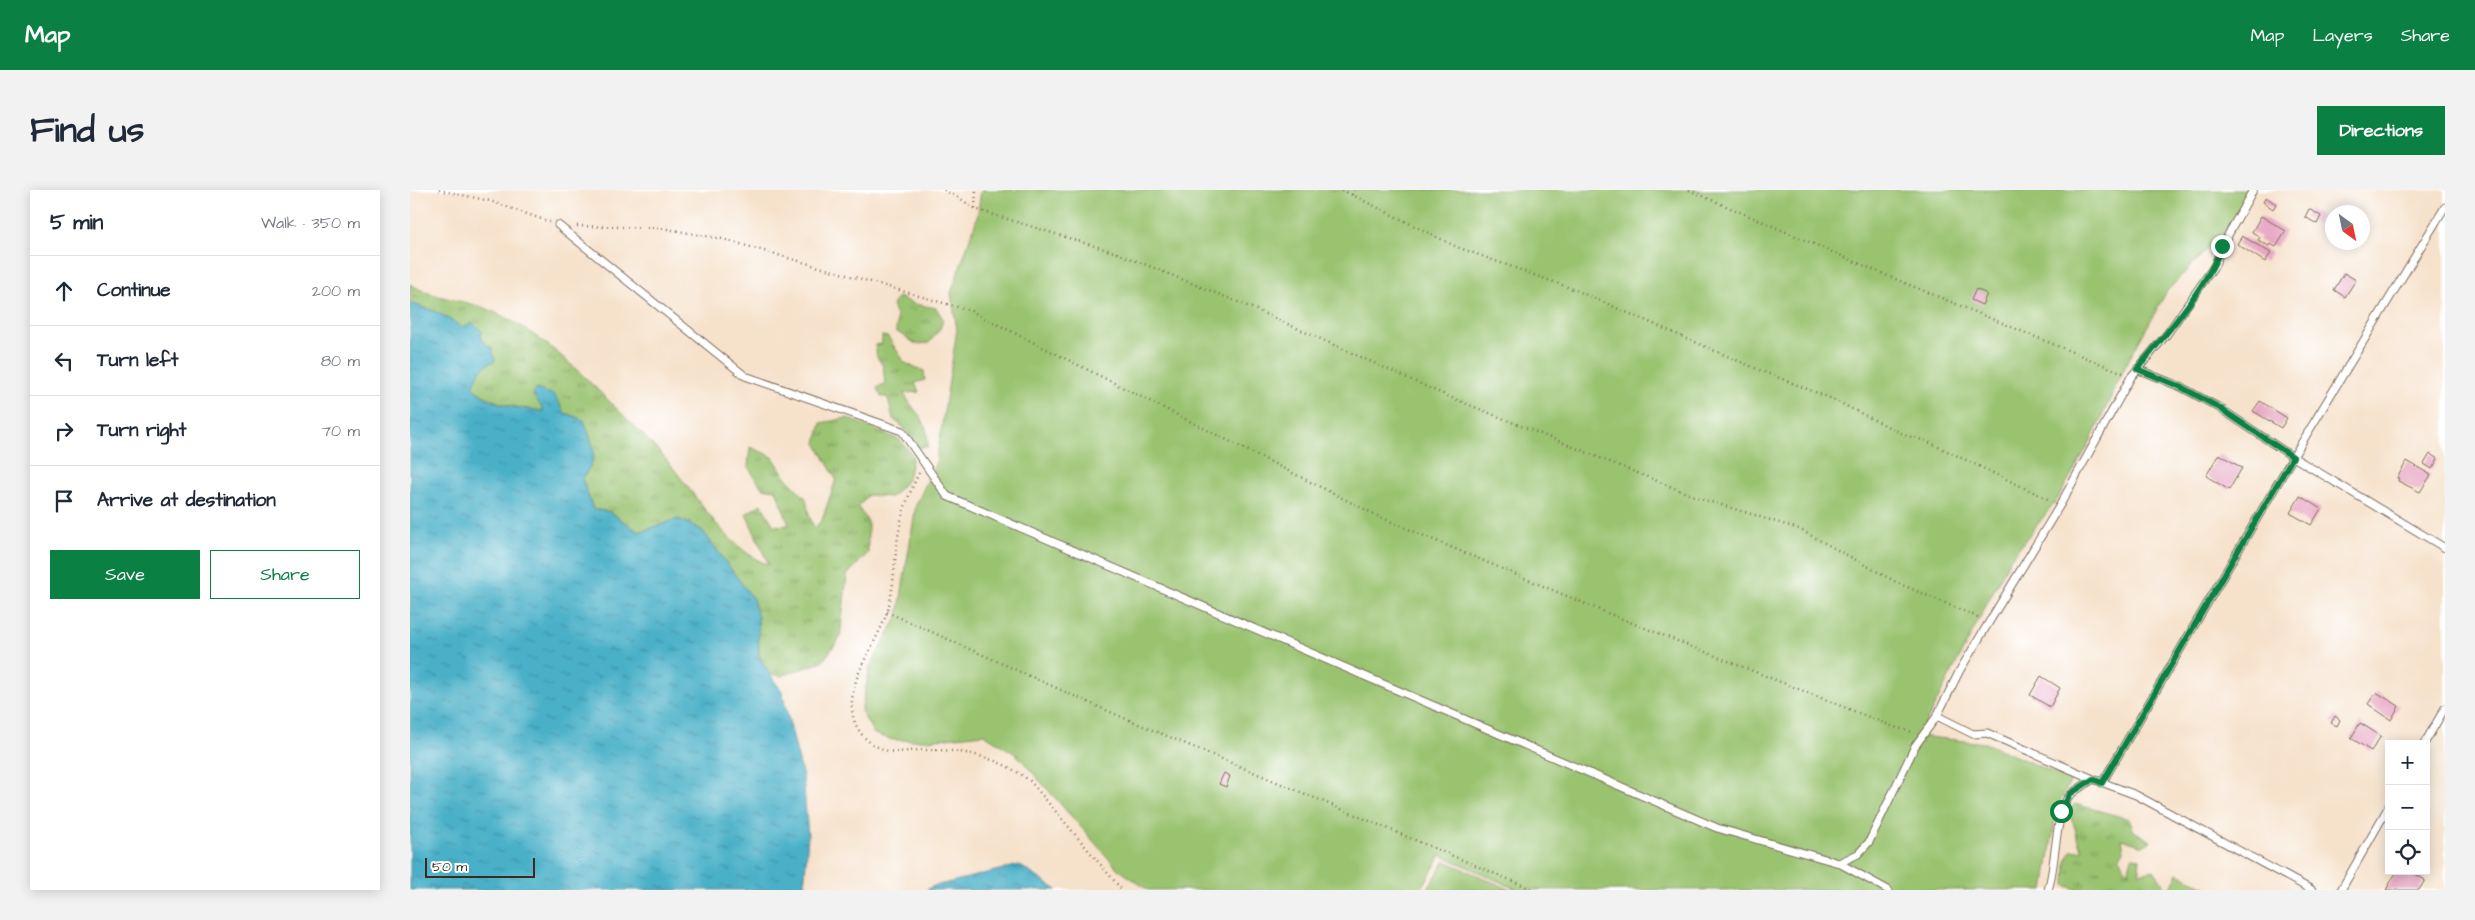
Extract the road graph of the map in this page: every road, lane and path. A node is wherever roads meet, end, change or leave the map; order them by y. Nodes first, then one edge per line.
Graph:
1 (439, 190) edge
2 (944, 190) edge
3 (976, 190) edge
4 (1342, 190) edge
5 (1354, 190) edge
6 (1690, 190) edge
7 (2253, 190) edge
8 (1352, 195) junction
9 (2445, 207) edge
10 (975, 209) junction
11 (558, 225) junction
12 (2137, 369) junction
13 (2131, 377) junction
14 (2293, 457) junction
15 (924, 463) junction
16 (2060, 505) junction
17 (2445, 548) edge
18 (887, 612) junction
19 (1990, 623) junction
20 (2445, 708) edge
21 (1937, 716) junction
22 (1923, 735) junction
23 (2426, 740) edge
24 (2093, 779) junction
25 (2102, 783) junction
26 (2385, 813) edge
27 (1839, 863) junction
28 (1122, 890) edge
29 (1534, 890) edge
30 (1888, 890) edge
31 (2048, 890) edge
32 (2312, 890) edge
33 (2341, 890) edge

1 - 11 path
2 - 10 path
3 - 10 path
4 - 8 path
5 - 8 path
6 - 13 path
7 - 12 lane
8 - 16 path
9 - 14 lane
10 - 19 path
11 - 15 lane
11 - 22 path
12 - 13 lane
12 - 14 lane
13 - 16 lane
14 - 17 lane
14 - 25 lane
15 - 18 path
15 - 27 lane
16 - 19 lane
18 - 28 path
18 - 29 path
19 - 21 lane
20 - 23 lane
21 - 22 lane
21 - 24 lane
22 - 27 lane
24 - 25 lane
24 - 31 lane
25 - 32 lane
26 - 33 lane
27 - 30 lane

